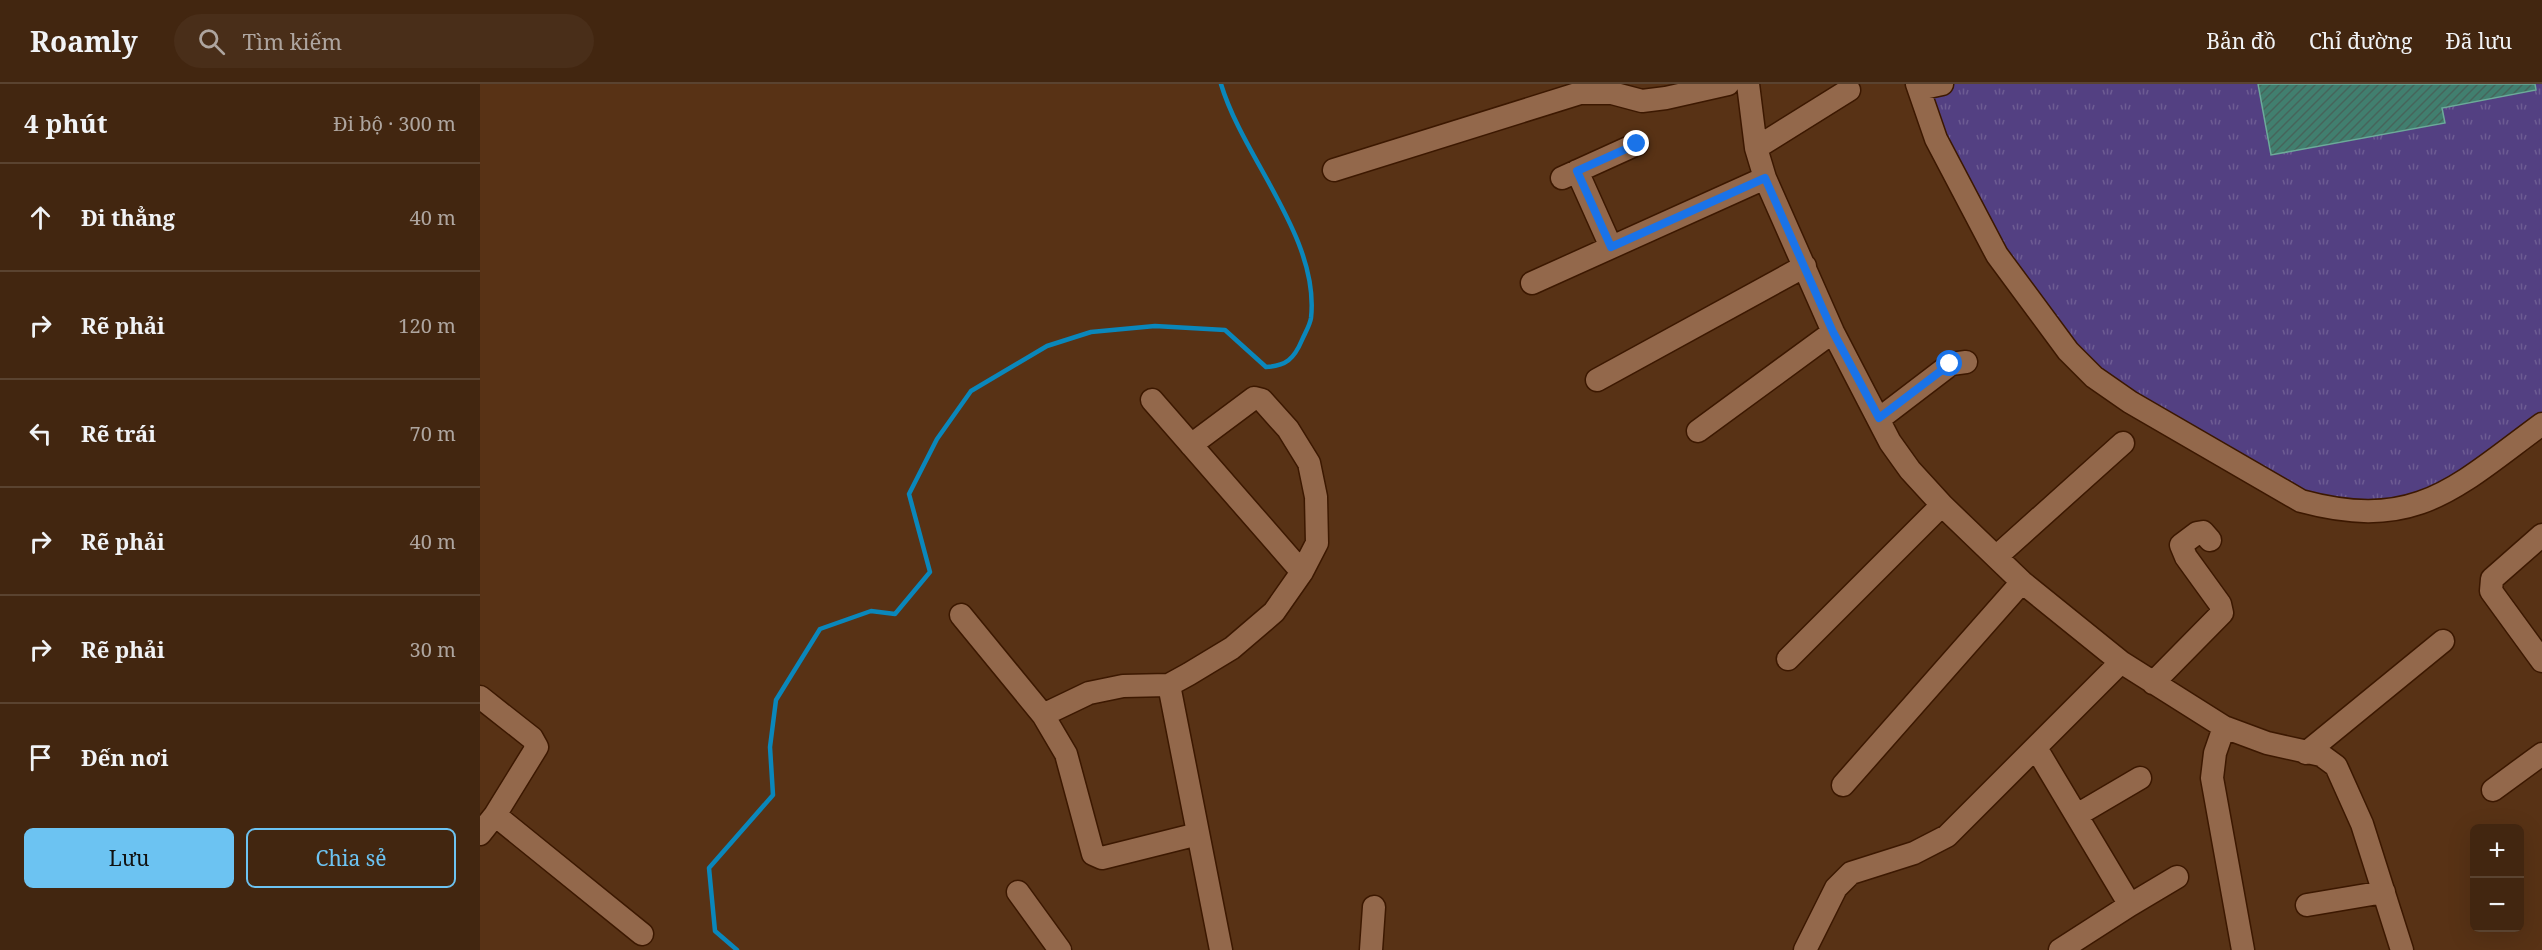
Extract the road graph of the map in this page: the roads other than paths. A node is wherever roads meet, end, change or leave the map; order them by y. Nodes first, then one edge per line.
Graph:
1 (1728, 84) edge
2 (1748, 84) edge
3 (1942, 84) edge
4 (1918, 87) edge
5 (1849, 90) dead end
6 (1637, 144) dead end
7 (1756, 148) junction
8 (1334, 170) dead end
9 (1765, 178) junction
10 (1611, 247) junction
11 (1804, 266) junction
12 (1532, 283) dead end
13 (1833, 332) junction
14 (1966, 362) dead end
15 (1597, 380) dead end
16 (1152, 400) dead end
17 (1879, 418) junction
18 (2542, 424) edge
19 (1698, 431) dead end
20 (2123, 443) dead end
21 (1191, 446) junction
22 (1942, 505) junction
23 (2542, 535) edge
24 (2210, 540) dead end
25 (1996, 557) junction
26 (1302, 572) junction
27 (2022, 582) junction
28 (961, 615) dead end
29 (2535, 634) edge
30 (2443, 641) dead end
31 (1788, 659) dead end
32 (2542, 661) edge
33 (2121, 662) junction
34 (2153, 683) junction
35 (1169, 685) junction
36 (480, 697) edge
37 (1043, 715) junction
38 (2224, 727) junction
39 (2036, 748) junction
40 (2306, 753) junction
41 (2542, 754) edge
42 (2140, 778) dead end
43 (1842, 785) dead end
44 (2493, 790) dead end
45 (495, 815) junction
46 (2077, 815) junction
47 (480, 834) edge
48 (1198, 834) junction
49 (2176, 877) dead end
50 (1018, 892) dead end
51 (2384, 892) junction
52 (2130, 905) junction
53 (2307, 905) dead end
54 (1374, 907) dead end
55 (642, 934) dead end
56 (1060, 950) edge
57 (1221, 950) edge
58 (1371, 950) edge
59 (1805, 950) edge
60 (2060, 950) edge
61 (2243, 950) edge
62 (2403, 950) edge

1 - 8 street
2 - 7 street
3 - 4 street
4 - 18 street
5 - 7 street
6 - 10 street
7 - 9 street
9 - 10 street
9 - 11 street
10 - 12 street
11 - 13 street
11 - 15 street
13 - 17 street
13 - 19 street
14 - 17 street
16 - 21 street
17 - 22 street
20 - 25 street
21 - 26 street
21 - 26 street
22 - 25 street
22 - 31 street
23 - 29 street
24 - 34 street
25 - 27 street
26 - 35 street
27 - 33 street
27 - 43 street
28 - 37 street
29 - 32 street
30 - 40 street
33 - 34 street
33 - 39 street
34 - 38 street
35 - 37 street
35 - 48 street
36 - 45 street
37 - 48 street
38 - 40 street
38 - 61 street
39 - 46 street
39 - 59 street
40 - 51 street
41 - 44 street
42 - 46 street
45 - 47 street
45 - 55 street
46 - 52 street
48 - 57 street
49 - 52 street
50 - 56 street
51 - 53 street
51 - 62 street
52 - 60 street
54 - 58 street

